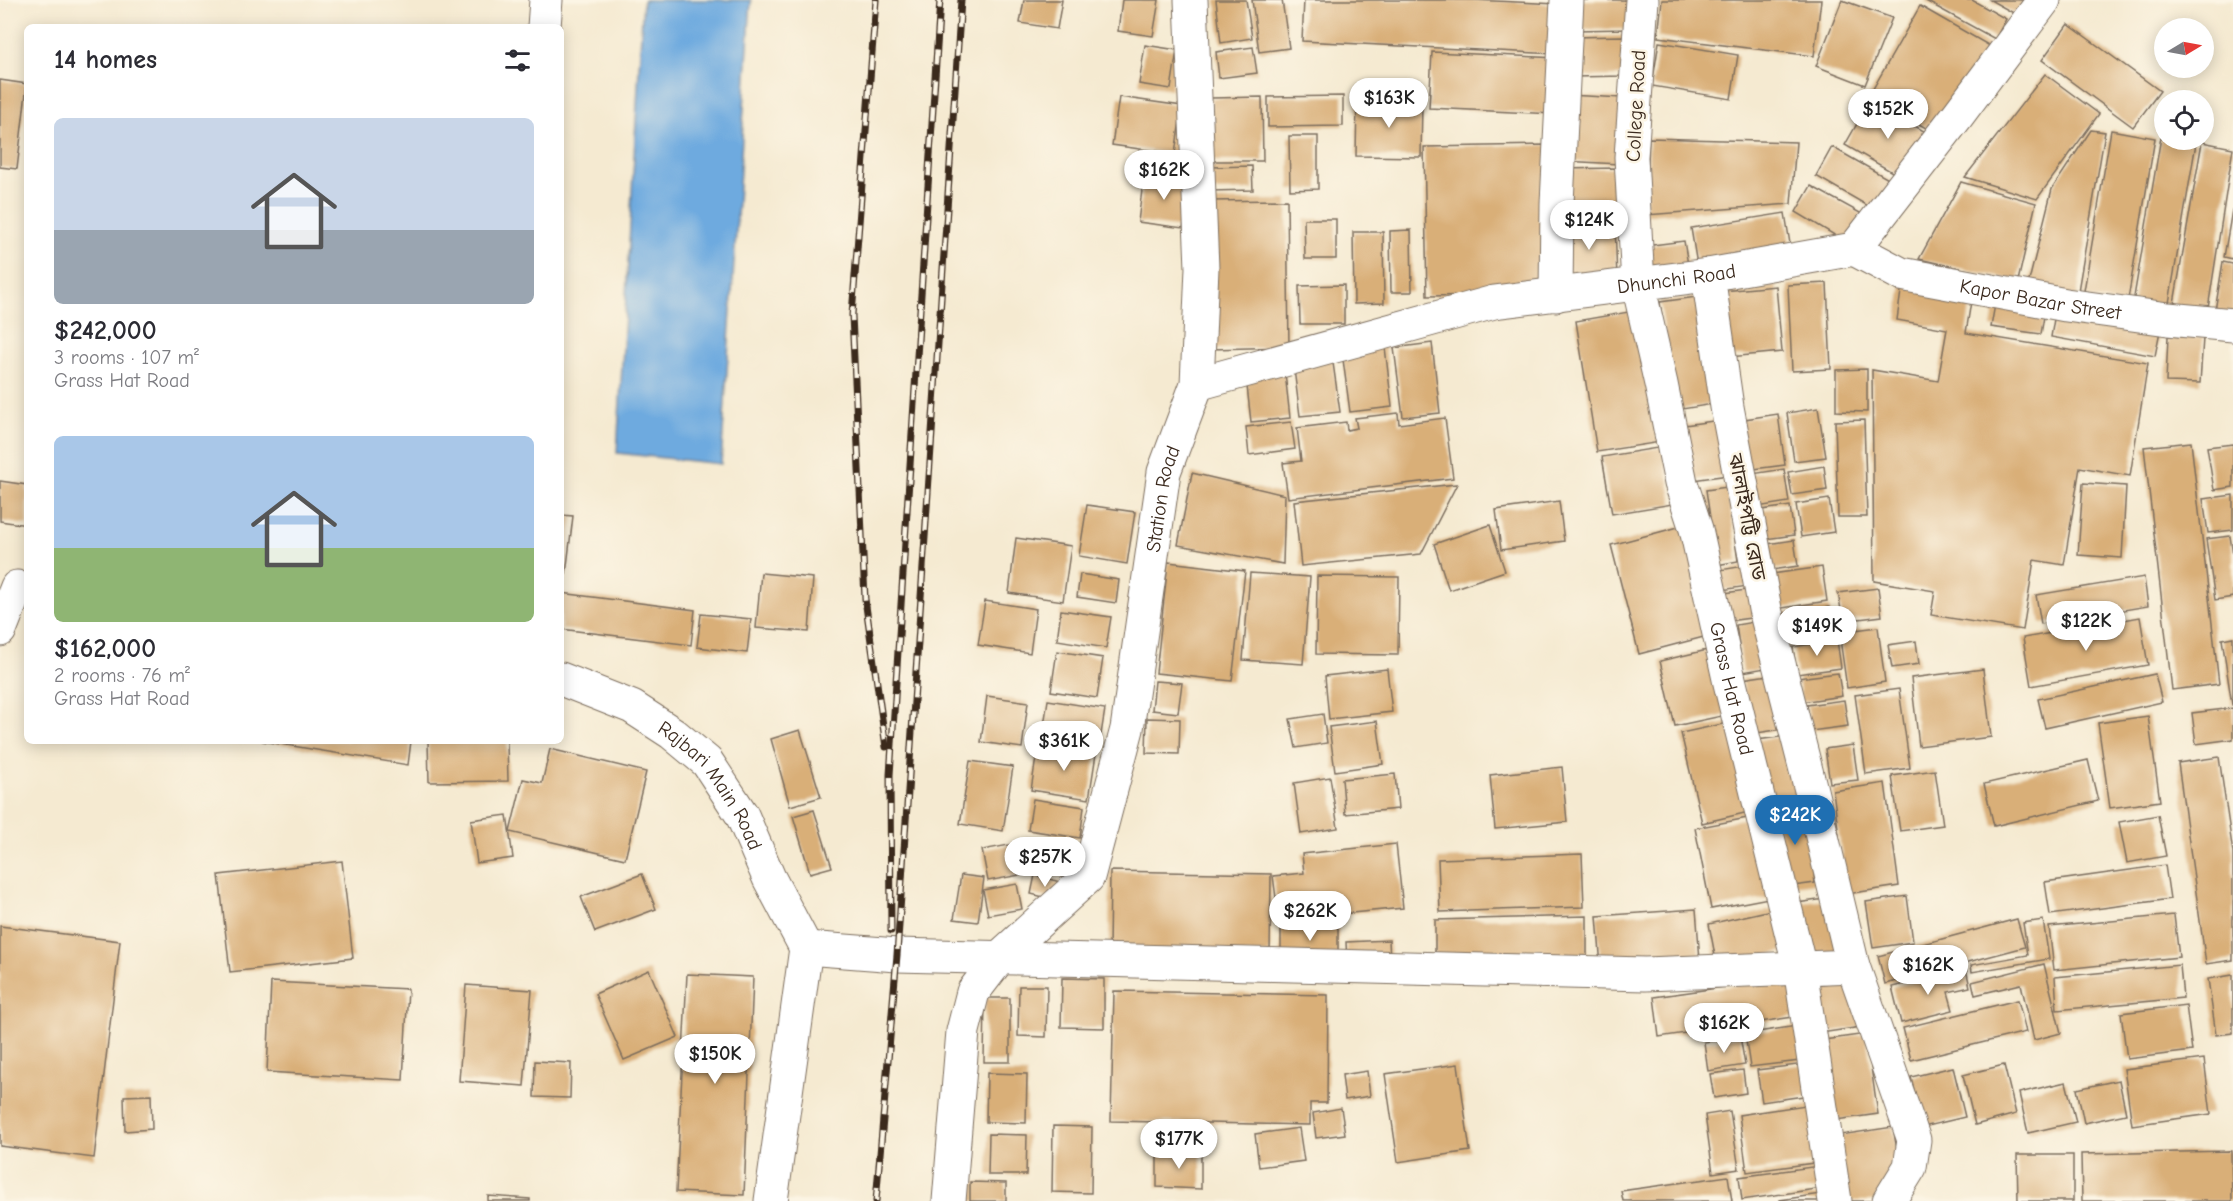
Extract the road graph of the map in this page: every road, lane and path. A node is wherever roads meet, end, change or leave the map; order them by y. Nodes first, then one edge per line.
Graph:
1 (546, 0) edge
2 (1191, 0) edge
3 (1567, 0) edge
4 (1642, 0) edge
5 (2044, 0) edge
6 (544, 24) edge
7 (1854, 249) junction
8 (1707, 275) junction
9 (1638, 284) junction
10 (1556, 295) junction
11 (2233, 325) edge
12 (1197, 384) junction
13 (9, 586) edge
14 (0, 630) edge
15 (564, 681) edge
16 (806, 948) junction
17 (1000, 957) junction
18 (1853, 966) junction
19 (1800, 968) junction
20 (771, 1201) edge
21 (949, 1201) edge
22 (1835, 1201) edge
23 (1888, 1201) edge

1 - 6 street
2 - 12 street, Station Road
3 - 10 street
4 - 9 street, College Road
5 - 7 street
7 - 8 street, Dhunchi Road
7 - 11 street, Kapor Bazar Street
8 - 9 street, Dhunchi Road
8 - 18 street, ঝালাইপট্টি রোড
9 - 10 street, Dhunchi Road
9 - 19 street, Grass Hat Road
10 - 12 street, Dhunchi Road
12 - 17 street, Station Road
13 - 14 street
15 - 16 street, Rajbari Main Road
16 - 17 street
16 - 20 street
17 - 19 street
17 - 21 street, Station Road
18 - 19 street
18 - 23 street, ঝালাইপট্টি রোড
19 - 22 street, Grass Hat Road

